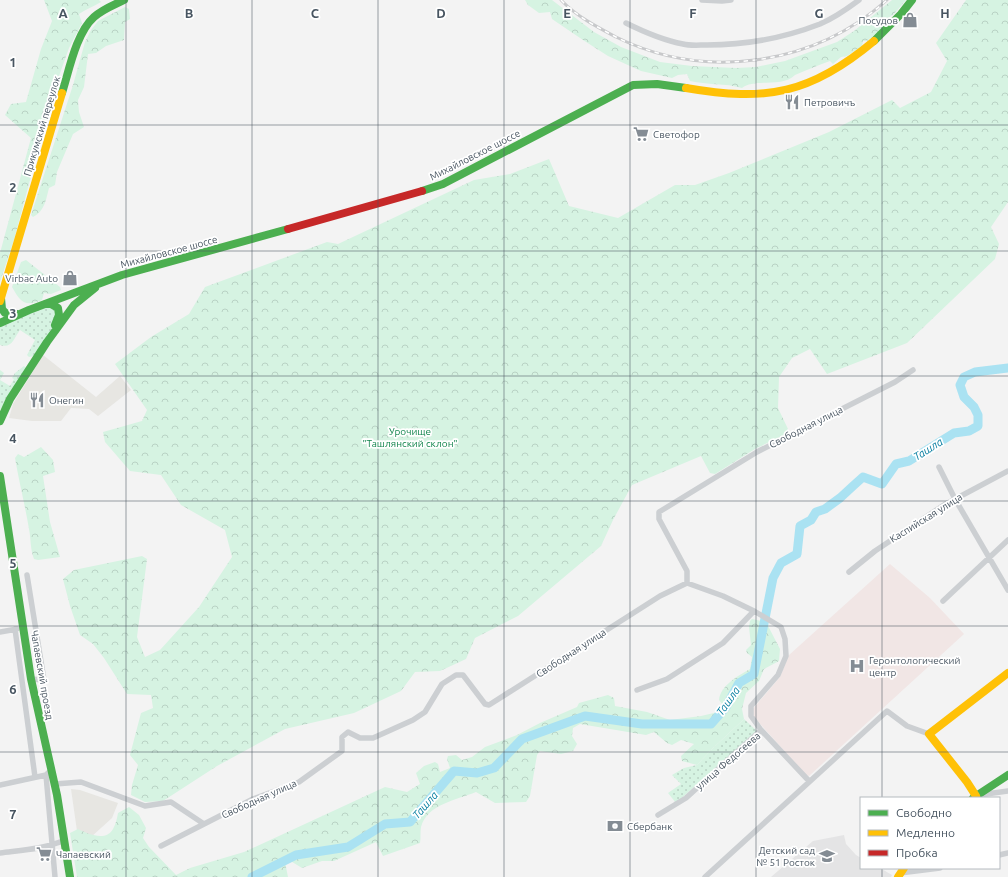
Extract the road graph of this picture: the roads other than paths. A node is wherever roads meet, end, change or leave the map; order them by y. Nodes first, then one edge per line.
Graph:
1 (124, 0) edge
2 (702, 0) edge
3 (731, 0) edge
4 (859, 0) edge
5 (912, 0) edge
6 (626, 23) dead end
7 (111, 279) junction
8 (0, 299) edge
9 (44, 304) junction
10 (20, 314) junction
11 (0, 323) edge
12 (47, 342) junction
13 (913, 370) dead end
14 (0, 421) edge
15 (939, 467) dead end
16 (1008, 471) edge
17 (0, 476) edge
18 (955, 499) junction
19 (1008, 540) edge
20 (989, 558) junction
21 (849, 572) dead end
22 (27, 574) dead end
23 (687, 583) junction
24 (1008, 590) edge
25 (943, 601) dead end
26 (754, 611) junction
27 (19, 628) junction
28 (0, 632) edge
29 (1008, 673) edge
30 (31, 679) junction
31 (637, 690) dead end
32 (761, 730) junction
33 (929, 734) junction
34 (49, 773) junction
35 (1008, 775) edge
36 (35, 778) junction
37 (809, 781) junction
38 (55, 784) junction
39 (0, 785) edge
40 (1008, 791) edge
41 (976, 797) edge
42 (658, 815) dead end
43 (204, 824) junction
44 (65, 840) junction
45 (52, 845) junction
46 (160, 846) dead end
47 (0, 853) edge
48 (934, 869) edge
49 (900, 873) edge
50 (55, 877) edge
51 (70, 877) edge
52 (705, 877) edge

1 - 8 main road, Прикумский переулок
2 - 3 street
4 - 6 street
5 - 7 main road, Михайловское шоссе
7 - 9 main road, Михайловское шоссе
7 - 12 main road
8 - 10 main road
9 - 10 main road, Михайловское шоссе
9 - 12 main road
10 - 11 main road, Михайловское шоссе
12 - 14 main road
13 - 23 street, Свободная улица
15 - 18 street
16 - 18 street, Каспийская улица
17 - 27 main road, Чапаевский проезд
18 - 20 street
18 - 21 street, Каспийская улица
19 - 20 street
20 - 24 street
20 - 25 street
22 - 30 street
23 - 26 street
23 - 43 street, Свободная улица
26 - 31 street
26 - 32 street
27 - 28 street
27 - 30 main road, Чапаевский проезд
27 - 36 street
29 - 33 main road
30 - 34 main road, Чапаевский проезд
32 - 37 street, улица Федосеева
32 - 42 street, улица Федосеева
33 - 37 street
33 - 41 main road
34 - 36 street
34 - 38 main road, Чапаевский проезд
34 - 45 street
35 - 41 main road
36 - 39 street
37 - 52 street
38 - 43 street
38 - 44 main road, Чапаевский проезд
40 - 41 street
43 - 46 street, Свободная улица
44 - 45 street
44 - 51 main road, Чапаевский проезд
45 - 47 street
45 - 50 street
48 - 49 street

